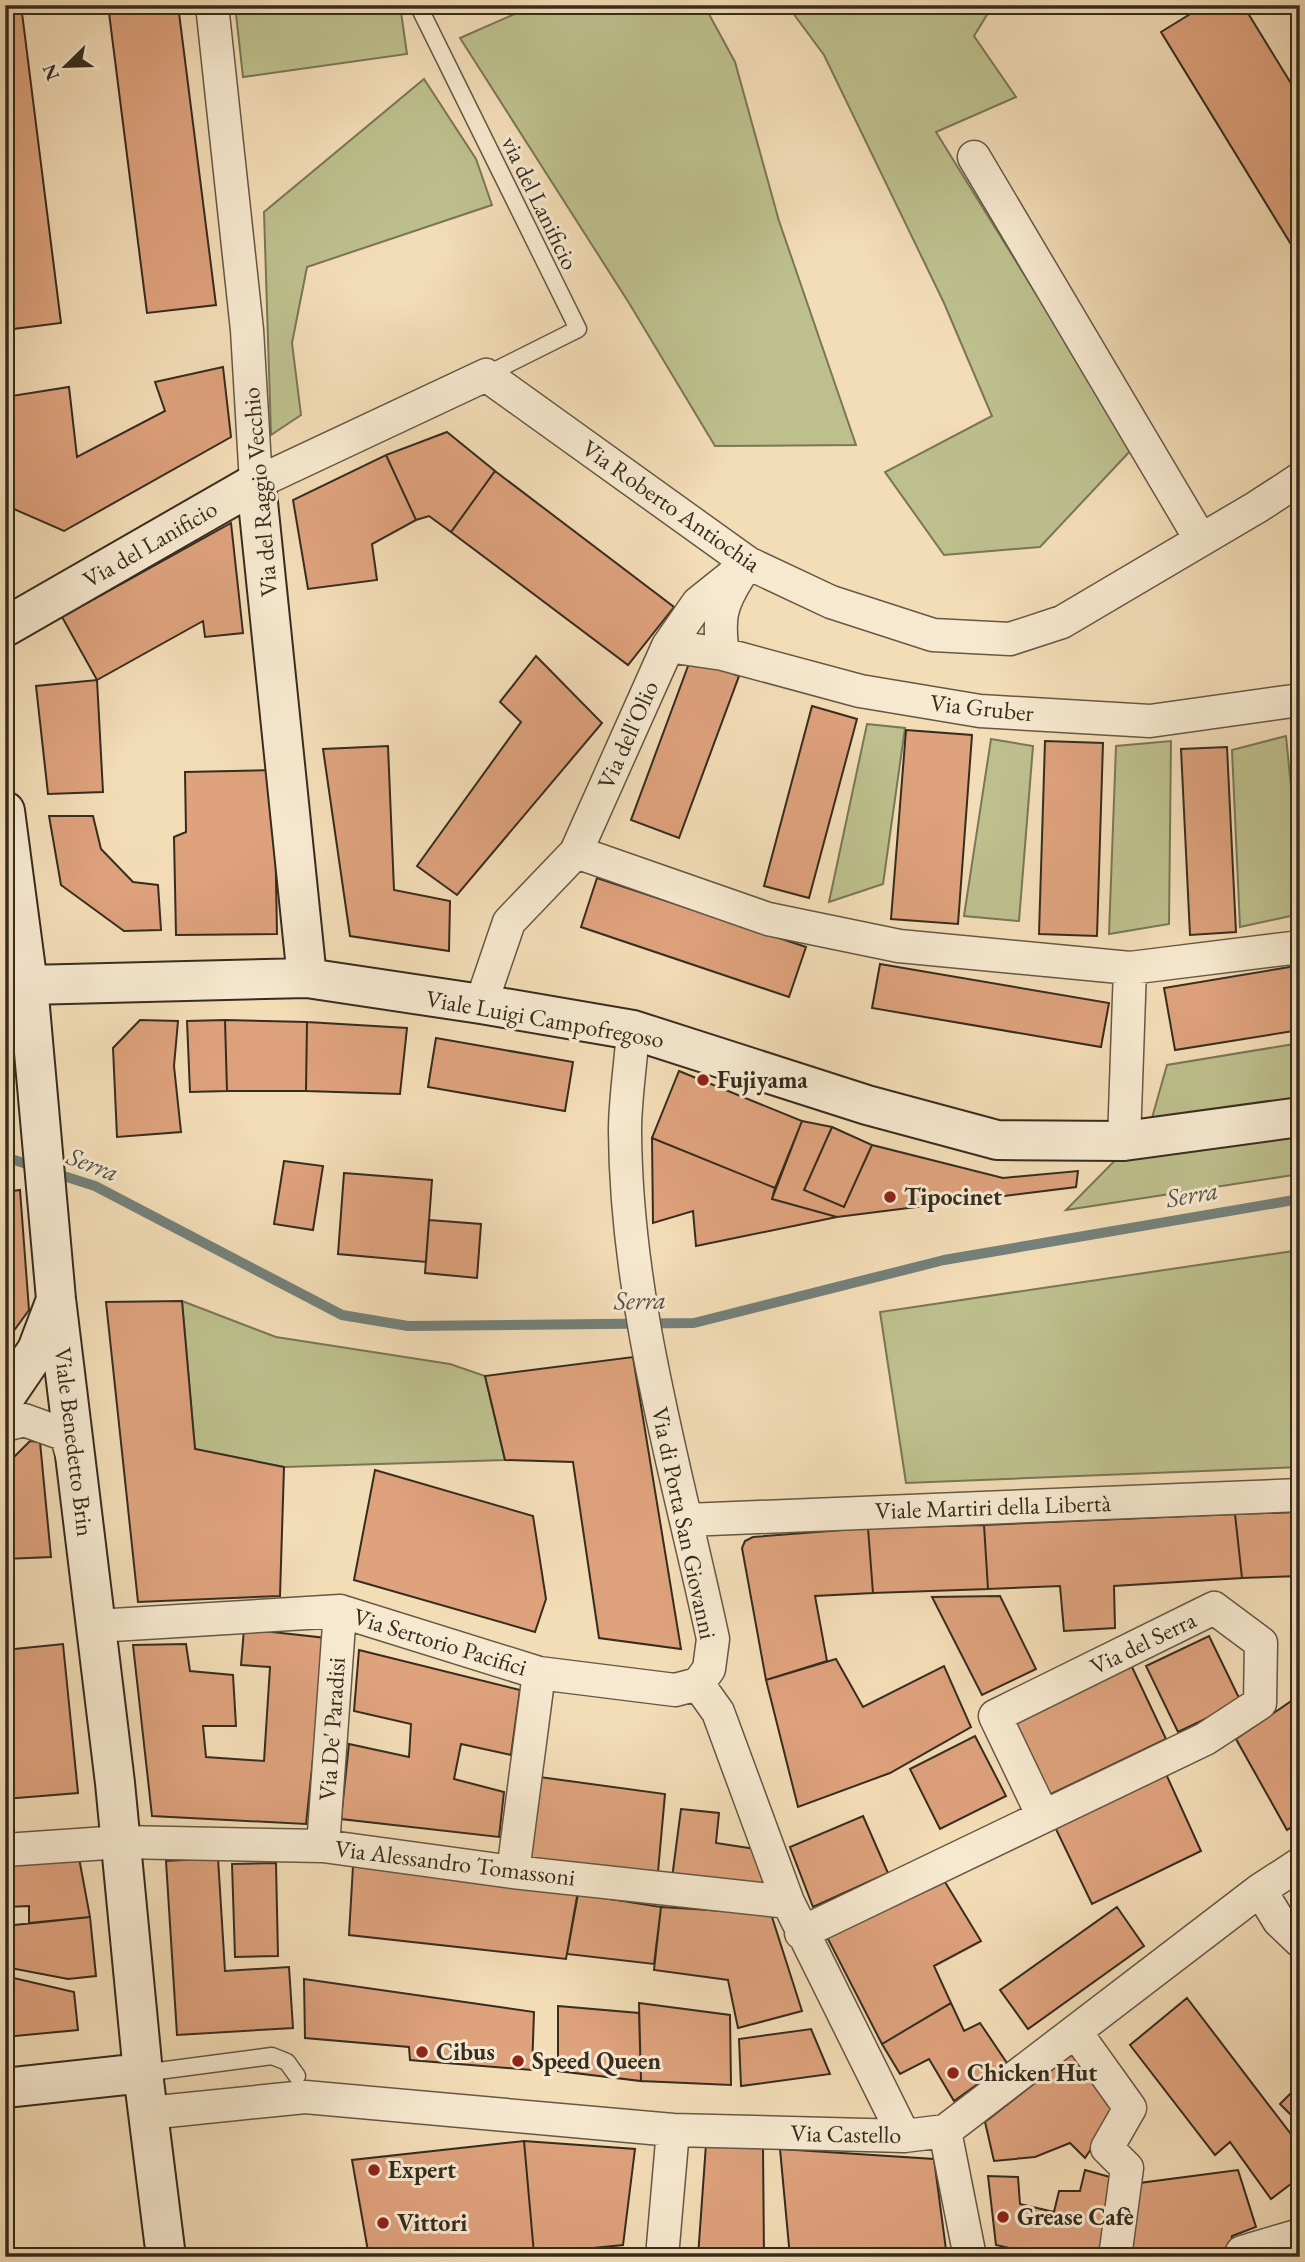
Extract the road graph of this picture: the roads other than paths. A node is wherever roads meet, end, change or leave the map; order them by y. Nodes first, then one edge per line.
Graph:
1 (212, 5) edge
2 (418, 5) edge
3 (974, 156) dead end
4 (486, 375) junction
5 (256, 482) junction
6 (1296, 485) edge
7 (1201, 540) junction
8 (748, 563) junction
9 (5, 627) edge
10 (668, 646) junction
11 (723, 654) junction
12 (1300, 700) edge
13 (5, 811) edge
14 (576, 852) junction
15 (1300, 947) edge
16 (1130, 968) junction
17 (307, 978) junction
18 (28, 985) junction
19 (481, 1004) junction
20 (634, 1030) junction
21 (1300, 1117) edge
22 (1124, 1142) junction
23 (55, 1299) junction
24 (5, 1397) edge
25 (5, 1424) edge
26 (78, 1473) junction
27 (1300, 1495) edge
28 (687, 1520) junction
29 (340, 1611) junction
30 (96, 1626) junction
31 (539, 1673) junction
32 (698, 1684) junction
33 (1043, 1816) junction
34 (121, 1842) junction
35 (323, 1846) junction
36 (5, 1850) edge
37 (1300, 1864) edge
38 (513, 1872) junction
39 (1261, 1890) junction
40 (788, 1902) junction
41 (802, 1933) junction
42 (1300, 1941) edge
43 (1077, 2034) junction
44 (143, 2073) junction
45 (301, 2086) junction
46 (5, 2088) edge
47 (148, 2113) junction
48 (673, 2130) junction
49 (945, 2131) junction
50 (904, 2136) junction
51 (1300, 2235) edge
52 (166, 2257) edge
53 (662, 2257) edge
54 (970, 2257) edge
55 (1115, 2257) edge
56 (1240, 2257) edge

1 - 5 street, Via del Raggio Vecchio
2 - 4 lane, via del Lanificio
3 - 7 street
4 - 5 street, Via del Lanificio
4 - 8 street, Via Roberto Antiochia
5 - 9 street, Via del Lanificio
5 - 17 street, Via del Raggio Vecchio
6 - 7 street, Via Roberto Antiochia
7 - 8 street, Via Roberto Antiochia
8 - 10 street, Via dell'Olio
8 - 11 street
10 - 11 street, Via Gruber
10 - 14 street, Via dell'Olio
11 - 12 street, Via Gruber
13 - 18 street, Viale Benedetto Brin
14 - 16 street
14 - 19 street, Via dell'Olio
15 - 16 street
16 - 22 street
17 - 18 street, Viale Luigi Campofregoso
17 - 19 street, Viale Luigi Campofregoso
18 - 23 street, Viale Benedetto Brin
19 - 20 street, Viale Luigi Campofregoso
20 - 22 street, Viale Luigi Campofregoso
20 - 28 street, Via di Porta San Giovanni
21 - 22 street, Viale Luigi Campofregoso
23 - 24 street
23 - 26 street, Viale Benedetto Brin
25 - 26 street
26 - 30 street, Viale Benedetto Brin
27 - 28 street, Viale Martiri della Libertà
28 - 32 street, Via di Porta San Giovanni
29 - 30 street, Via Sertorio Pacifici
29 - 31 street, Via Sertorio Pacifici
29 - 35 street, Via De' Paradisi
30 - 34 street, Viale Benedetto Brin
31 - 32 street, Via Sertorio Pacifici
31 - 38 street
32 - 40 street
33 - 33 street, Via del Serra
33 - 41 street, Via del Serra
34 - 35 street, Via Alessandro Tomassoni
34 - 36 street, Via Alessandro Tomassoni
34 - 44 street, Viale Benedetto Brin
35 - 38 street, Via Alessandro Tomassoni
37 - 39 street, Via Castello
38 - 40 street, Via Alessandro Tomassoni
39 - 42 street
39 - 43 street, Via Castello
40 - 41 street
41 - 50 street
43 - 49 street, Via Castello
43 - 55 street
44 - 45 lane
44 - 46 street
44 - 47 street, Viale Benedetto Brin
45 - 47 street, Via Castello
45 - 48 street, Via Castello
47 - 52 street, Viale Benedetto Brin
48 - 50 street, Via Castello
48 - 53 street
49 - 50 street, Via Castello
49 - 54 street
51 - 56 street

